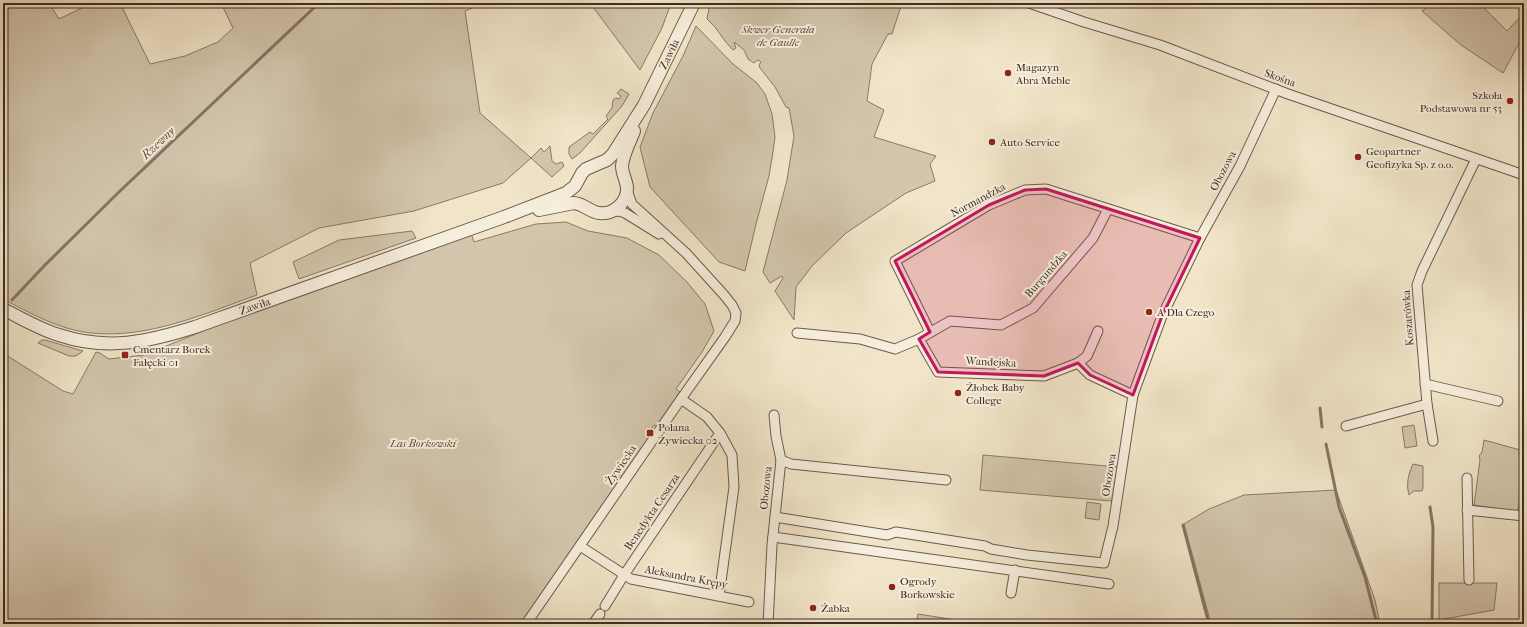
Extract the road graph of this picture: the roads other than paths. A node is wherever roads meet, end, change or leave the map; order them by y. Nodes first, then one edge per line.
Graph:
1 (694, 3) edge
2 (1029, 3) edge
3 (1276, 89) junction
4 (644, 105) junction
5 (1476, 159) junction
6 (598, 164) junction
7 (1524, 174) edge
8 (578, 182) junction
9 (626, 185) junction
10 (585, 207) junction
11 (1108, 209) junction
12 (611, 212) junction
13 (504, 217) junction
14 (1200, 238) junction
15 (672, 242) junction
16 (3, 309) edge
17 (1098, 331) dead end
18 (930, 332) junction
19 (797, 333) dead end
20 (919, 339) junction
21 (1078, 364) junction
22 (1425, 384) junction
23 (1133, 395) junction
24 (681, 399) junction
25 (1498, 401) dead end
26 (1427, 404) junction
27 (774, 415) dead end
28 (1346, 426) dead end
29 (720, 433) junction
30 (1433, 440) dead end
31 (781, 460) junction
32 (1467, 478) dead end
33 (946, 480) dead end
34 (1467, 510) junction
35 (1524, 516) edge
36 (775, 517) junction
37 (773, 537) junction
38 (580, 546) junction
39 (1015, 570) junction
40 (624, 575) junction
41 (1469, 580) dead end
42 (1109, 584) dead end
43 (1011, 593) dead end
44 (719, 596) junction
45 (749, 602) dead end
46 (526, 624) edge
47 (593, 624) edge
48 (768, 624) edge

1 - 4 street, Zawiła
2 - 3 street, Skośna
3 - 5 street, Skośna
3 - 14 street, Obozowa
4 - 6 street, Zawiła
4 - 9 street, Zawiła
5 - 7 street, Skośna
5 - 22 street, Koszarówka
6 - 8 street, Zawiła
6 - 9 street
8 - 10 street
8 - 13 street, Zawiła
9 - 12 street
9 - 15 street
10 - 12 street, Zawiła
10 - 13 street, Zawiła
11 - 14 street, Normandzka
11 - 18 street, Burgundzka
11 - 18 street, Normandzka
12 - 15 street
13 - 16 street, Zawiła
14 - 23 street, Obozowa
15 - 24 street, Żywiecka
17 - 21 street
18 - 20 street, Burgundzka
19 - 20 street, Burgundzka
20 - 21 street, Wandejska
21 - 23 street
22 - 25 street
22 - 26 street, Koszarówka
23 - 36 street, Obozowa
24 - 29 street
24 - 38 street, Żywiecka
26 - 28 street
26 - 30 street, Koszarówka
27 - 31 street, Obozowa
29 - 40 street, Benedykta Cesarza
29 - 44 street
31 - 33 street
31 - 36 street, Obozowa
32 - 34 street
34 - 35 street
34 - 41 street
36 - 37 street, Obozowa
37 - 39 street
37 - 48 street, Obozowa
38 - 40 street, Aleksandra Krępy
38 - 46 street, Żywiecka
39 - 42 street
39 - 43 street
40 - 44 street, Aleksandra Krępy
40 - 47 street, Benedykta Cesarza
44 - 45 street, Aleksandra Krępy

